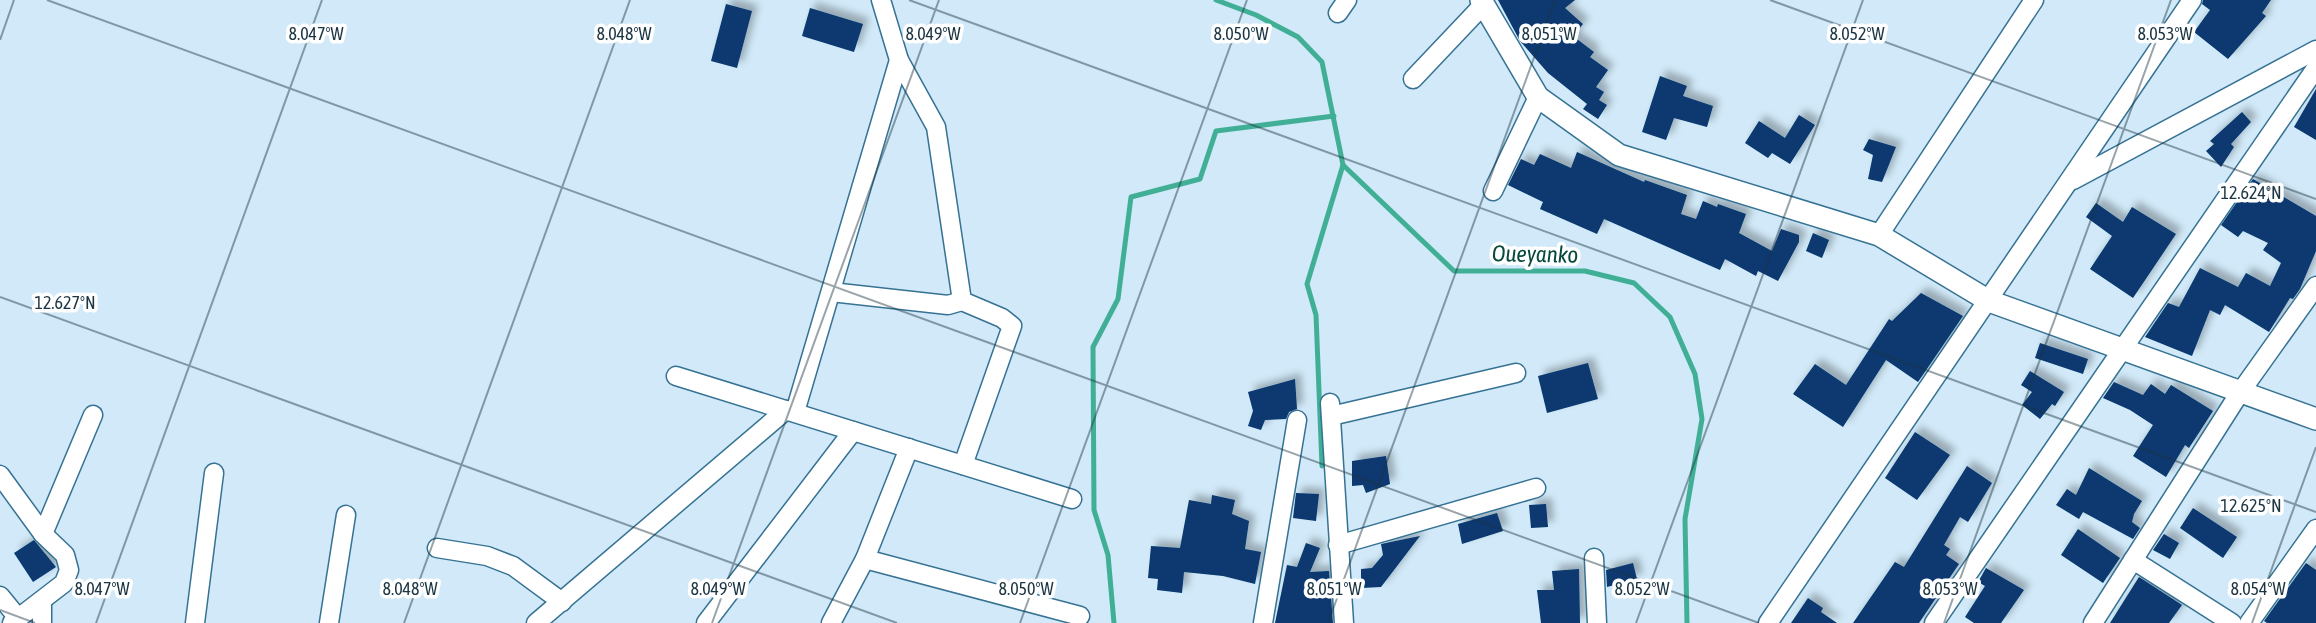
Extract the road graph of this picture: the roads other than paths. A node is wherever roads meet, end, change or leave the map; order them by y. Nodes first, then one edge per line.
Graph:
1 (881, 0) edge
2 (2034, 0) edge
3 (2192, 0) edge
4 (1483, 2) edge
5 (2316, 50) edge
6 (899, 60) junction
7 (2316, 68) edge
8 (1413, 79) dead end
9 (1538, 97) junction
10 (2070, 181) junction
11 (1493, 191) dead end
12 (1879, 235) junction
13 (2316, 286) edge
14 (831, 292) junction
15 (962, 301) junction
16 (1989, 301) junction
17 (2123, 349) junction
18 (1516, 373) dead end
19 (676, 376) dead end
20 (2239, 394) junction
21 (790, 411) junction
22 (93, 415) dead end
23 (2316, 419) edge
24 (1297, 421) dead end
25 (853, 431) junction
26 (909, 449) junction
27 (963, 465) junction
28 (214, 473) dead end
29 (0, 475) edge
30 (1536, 488) dead end
31 (1072, 499) dead end
32 (346, 515) dead end
33 (2316, 529) edge
34 (43, 534) junction
35 (1338, 545) junction
36 (438, 548) dead end
37 (1594, 558) dead end
38 (865, 559) junction
39 (2133, 560) junction
40 (0, 596) edge
41 (42, 601) junction
42 (562, 602) junction
43 (1080, 616) dead end
44 (15, 621) edge
45 (41, 623) edge
46 (195, 623) edge
47 (329, 623) edge
48 (536, 623) edge
49 (706, 623) edge
50 (831, 623) edge
51 (1263, 623) edge
52 (1344, 623) edge
53 (1597, 623) edge
54 (1768, 623) edge
55 (1934, 623) edge
56 (2093, 623) edge
57 (2232, 623) edge
58 (2249, 623) edge

1 - 6 street
2 - 12 street
3 - 10 street
4 - 8 street
4 - 9 street
5 - 10 street
6 - 14 street
6 - 15 street
7 - 17 street
9 - 11 street
9 - 12 street
10 - 16 street
12 - 16 street
13 - 20 street
14 - 15 street
14 - 21 street
15 - 27 street
16 - 17 street
16 - 54 street
17 - 20 street
17 - 55 street
18 - 35 street
19 - 21 street
20 - 23 street
20 - 39 street
21 - 25 street
21 - 42 street
22 - 34 street
24 - 51 street
25 - 26 street
25 - 49 street
26 - 27 street
26 - 38 street
27 - 31 street
28 - 46 street
29 - 34 street
30 - 35 street
32 - 47 street
33 - 58 street
34 - 41 street
35 - 52 street
36 - 42 street
37 - 53 street
38 - 43 street
38 - 50 street
39 - 56 street
39 - 57 street
40 - 44 street
41 - 44 street
41 - 45 street
42 - 48 street

